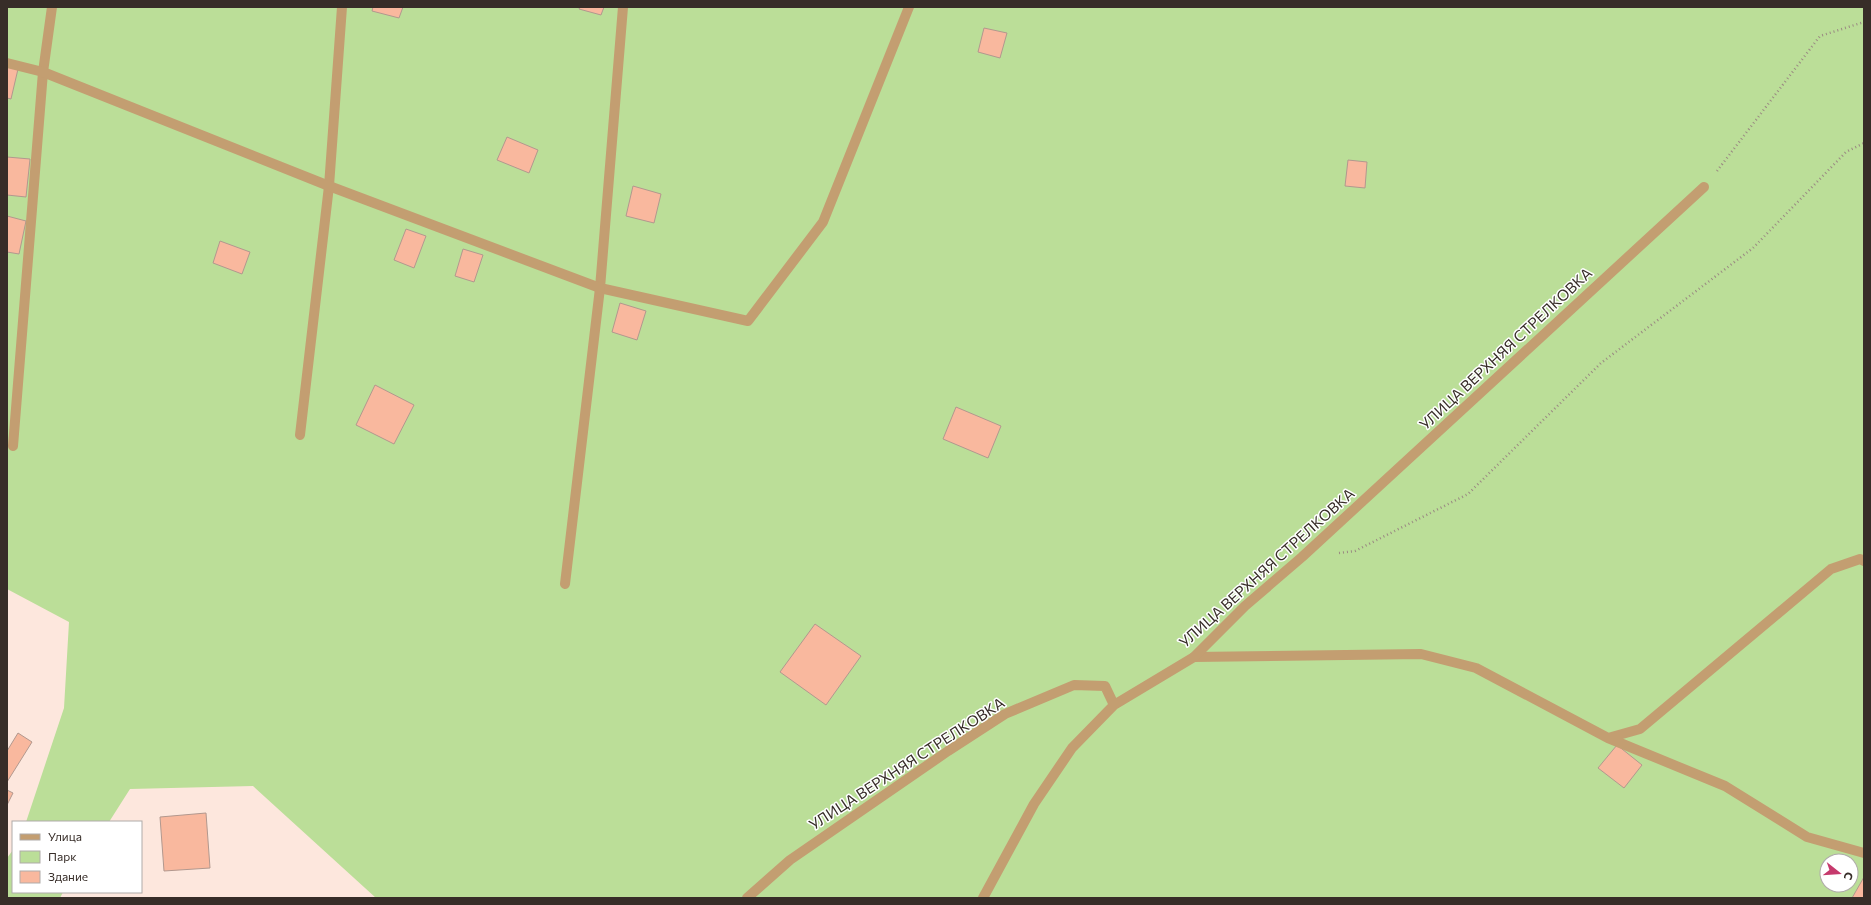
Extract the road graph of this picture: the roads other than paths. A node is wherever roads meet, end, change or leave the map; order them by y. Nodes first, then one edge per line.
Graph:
1 (52, 7) edge
2 (342, 7) edge
3 (623, 7) edge
4 (909, 7) edge
5 (7, 63) edge
6 (43, 72) junction
7 (329, 186) junction
8 (1704, 187) road end
9 (600, 288) junction
10 (300, 435) dead end
11 (12, 446) dead end
12 (1864, 561) edge
13 (566, 584) dead end
14 (1194, 657) junction
15 (1114, 705) junction
16 (1608, 738) junction
17 (1864, 853) edge
18 (747, 898) edge
19 (983, 898) edge

1 - 6 street
2 - 7 street
3 - 9 street
4 - 9 street
5 - 6 street
6 - 7 street
6 - 11 street
7 - 9 street
7 - 10 street
8 - 14 street, УЛИЦА ВЕРХНЯЯ СТРЕЛКОВКА
9 - 13 street
12 - 16 street
14 - 15 street, УЛИЦА ВЕРХНЯЯ СТРЕЛКОВКА
14 - 16 street
15 - 18 street, УЛИЦА ВЕРХНЯЯ СТРЕЛКОВКА
15 - 19 street
16 - 17 street

